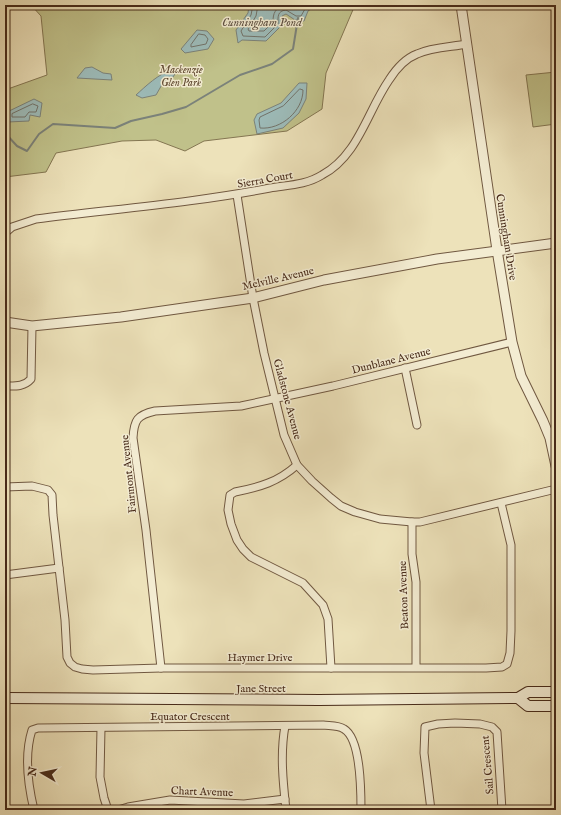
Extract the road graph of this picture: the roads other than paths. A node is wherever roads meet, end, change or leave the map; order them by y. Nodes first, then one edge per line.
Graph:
1 (461, 5) edge
2 (467, 44) junction
3 (237, 195) junction
4 (5, 233) edge
5 (556, 243) edge
6 (497, 250) junction
7 (253, 298) junction
8 (5, 322) edge
9 (32, 326) junction
10 (512, 342) junction
11 (405, 368) junction
12 (5, 386) edge
13 (275, 398) junction
14 (417, 425) dead end
15 (297, 465) junction
16 (556, 466) edge
17 (5, 487) edge
18 (556, 489) edge
19 (501, 503) junction
20 (412, 522) junction
21 (59, 568) junction
22 (5, 575) edge
23 (416, 667) junction
24 (161, 668) junction
25 (331, 668) junction
26 (556, 692) edge
27 (5, 698) edge
28 (518, 698) junction
29 (556, 706) edge
30 (285, 726) junction
31 (101, 728) junction
32 (285, 799) junction
33 (34, 810) edge
34 (108, 810) edge
35 (118, 810) edge
36 (286, 810) edge
37 (361, 810) edge
38 (431, 810) edge
39 (502, 810) edge

1 - 2 street, Cunningham Drive
2 - 3 street, Sierra Court
2 - 6 street, Cunningham Drive
3 - 4 street, Sierra Court
3 - 7 street, Gladstone Avenue
5 - 6 street, Melville Avenue
6 - 7 street, Melville Avenue
6 - 10 street, Cunningham Drive
7 - 9 street, Melville Avenue
7 - 13 street, Gladstone Avenue
8 - 9 street, Melville Avenue
9 - 12 street
10 - 11 street, Dunblane Avenue
10 - 16 street, Cunningham Drive
11 - 13 street, Dunblane Avenue
11 - 14 street
13 - 15 street, Gladstone Avenue
13 - 24 street, Fairmont Avenue
15 - 20 street, Gladstone Avenue
15 - 25 street
17 - 21 street, Haymer Drive
18 - 19 street, Gladstone Avenue
19 - 20 street, Gladstone Avenue
19 - 23 street, Haymer Drive
20 - 23 street, Beaton Avenue
21 - 22 street
21 - 24 street, Haymer Drive
23 - 25 street, Haymer Drive
24 - 25 street, Haymer Drive
26 - 28 main road, Jane Street
27 - 28 main road, Jane Street
28 - 29 main road, Jane Street
30 - 31 street, Equator Crescent
30 - 32 street
30 - 37 street, Equator Crescent
31 - 33 street, Equator Crescent
31 - 34 street
32 - 35 street, Chart Avenue
32 - 36 street
38 - 39 street, Sail Crescent

